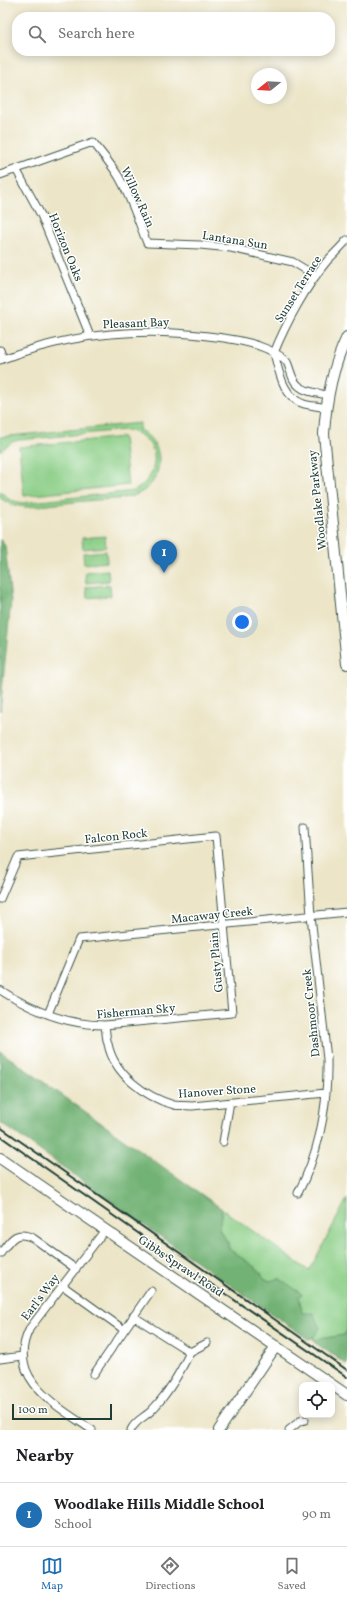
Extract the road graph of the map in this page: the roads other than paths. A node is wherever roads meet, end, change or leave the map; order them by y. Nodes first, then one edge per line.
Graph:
1 (16, 169) junction
2 (0, 175) edge
3 (347, 240) edge
4 (146, 243) joint
5 (316, 276) junction
6 (90, 336) junction
7 (347, 337) edge
8 (0, 350) edge
9 (274, 353) junction
10 (2, 360) edge
11 (294, 381) junction
12 (284, 387) junction
13 (328, 395) junction
14 (326, 408) junction
15 (347, 664) edge
16 (304, 827) dead end
17 (216, 836) joint
18 (0, 899) edge
19 (347, 912) edge
20 (312, 916) junction
21 (224, 925) junction
22 (0, 990) edge
23 (232, 1013) joint
24 (48, 1014) junction
25 (105, 1026) junction
26 (326, 1093) junction
27 (230, 1102) junction
28 (222, 1142) dead end
29 (0, 1158) edge
30 (298, 1193) dead end
31 (105, 1230) junction
32 (0, 1254) edge
33 (76, 1269) junction
34 (63, 1286) junction
35 (151, 1291) dead end
36 (133, 1316) junction
37 (123, 1329) junction
38 (207, 1343) dead end
39 (276, 1346) junction
40 (190, 1352) junction
41 (23, 1356) junction
42 (0, 1359) edge
43 (94, 1374) dead end
44 (347, 1395) edge
45 (305, 1420) dead end
46 (92, 1430) edge
47 (131, 1430) edge
48 (219, 1430) edge
49 (289, 1430) edge

1 - 2 street
1 - 4 street, Willow Rain
1 - 6 street, Horizon Oaks
3 - 5 street, Sunset Terrace
4 - 5 street, Lantana Sun
5 - 9 street, Sunset Terrace
6 - 9 street, Pleasant Bay
6 - 10 street, Pleasant Bay
7 - 13 street, Woodlake Parkway
8 - 10 street
9 - 11 street, Pleasant Bay
9 - 12 street
11 - 12 street
11 - 13 street
12 - 14 street
13 - 14 street, Woodlake Parkway
14 - 15 street, Woodlake Parkway
16 - 20 street, Dashmoor Creek
17 - 18 street, Falcon Rock
17 - 21 street, Gusty Plain
19 - 20 street, Macaway Creek
20 - 21 street, Macaway Creek
20 - 26 street, Dashmoor Creek
21 - 23 street, Gusty Plain
21 - 24 street, Macaway Creek
22 - 24 street, Fisherman Sky
23 - 25 street, Fisherman Sky
24 - 25 street, Fisherman Sky
25 - 27 street, Hanover Stone
26 - 27 street, Hanover Stone
26 - 30 street, Dashmoor Creek
27 - 28 street
29 - 31 street, Gibbs Sprawl Road
31 - 33 street, Earl's Way
31 - 39 street, Gibbs Sprawl Road
32 - 33 street
33 - 34 street, Earl's Way
34 - 37 street
34 - 41 street, Earl's Way
35 - 36 street
36 - 37 street
36 - 40 street
37 - 43 street
38 - 40 street
39 - 44 street, Gibbs Sprawl Road
39 - 48 street
40 - 47 street
41 - 42 street
41 - 46 street, Earl's Way
45 - 49 street

